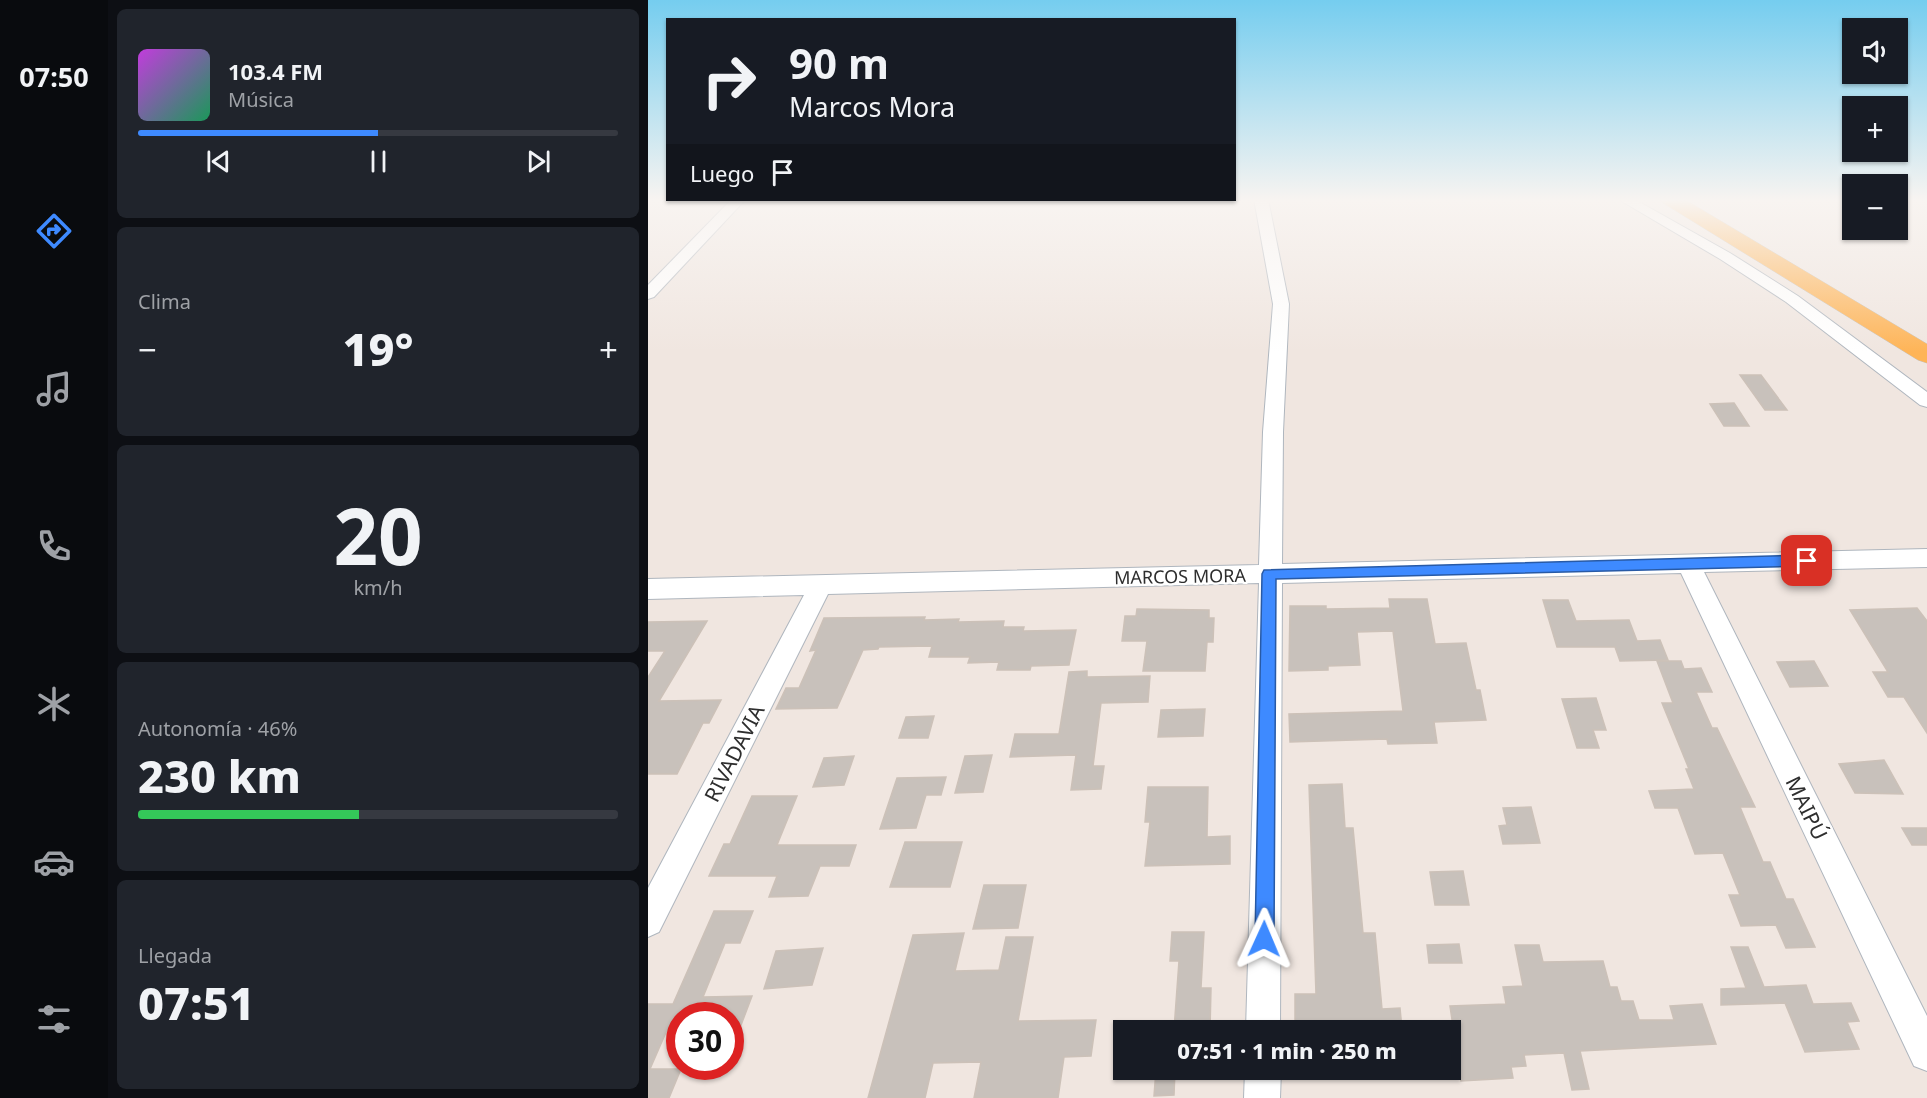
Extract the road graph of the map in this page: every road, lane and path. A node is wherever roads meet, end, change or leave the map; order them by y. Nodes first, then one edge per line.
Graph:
1 (690, 250) edge
2 (1271, 250) edge
3 (1715, 250) edge
4 (1754, 250) edge
5 (1779, 250) edge
6 (648, 294) edge
7 (1927, 338) edge
8 (1927, 355) edge
9 (1927, 401) edge
10 (1927, 558) edge
11 (1688, 564) junction
12 (1269, 574) junction
13 (821, 585) junction
14 (648, 589) edge
15 (648, 921) edge
16 (1263, 1020) edge
17 (1927, 1053) edge
18 (1263, 1080) edge
19 (1262, 1098) edge

1 - 6 street
2 - 12 street
3 - 9 street
4 - 8 main road
5 - 7 main road
10 - 11 street, MARCOS MORA
11 - 12 street, MARCOS MORA
11 - 17 street, MAIPÚ
12 - 13 street, MARCOS MORA
12 - 16 street
13 - 14 street, MARCOS MORA
13 - 15 street, RIVADAVIA
18 - 19 street

